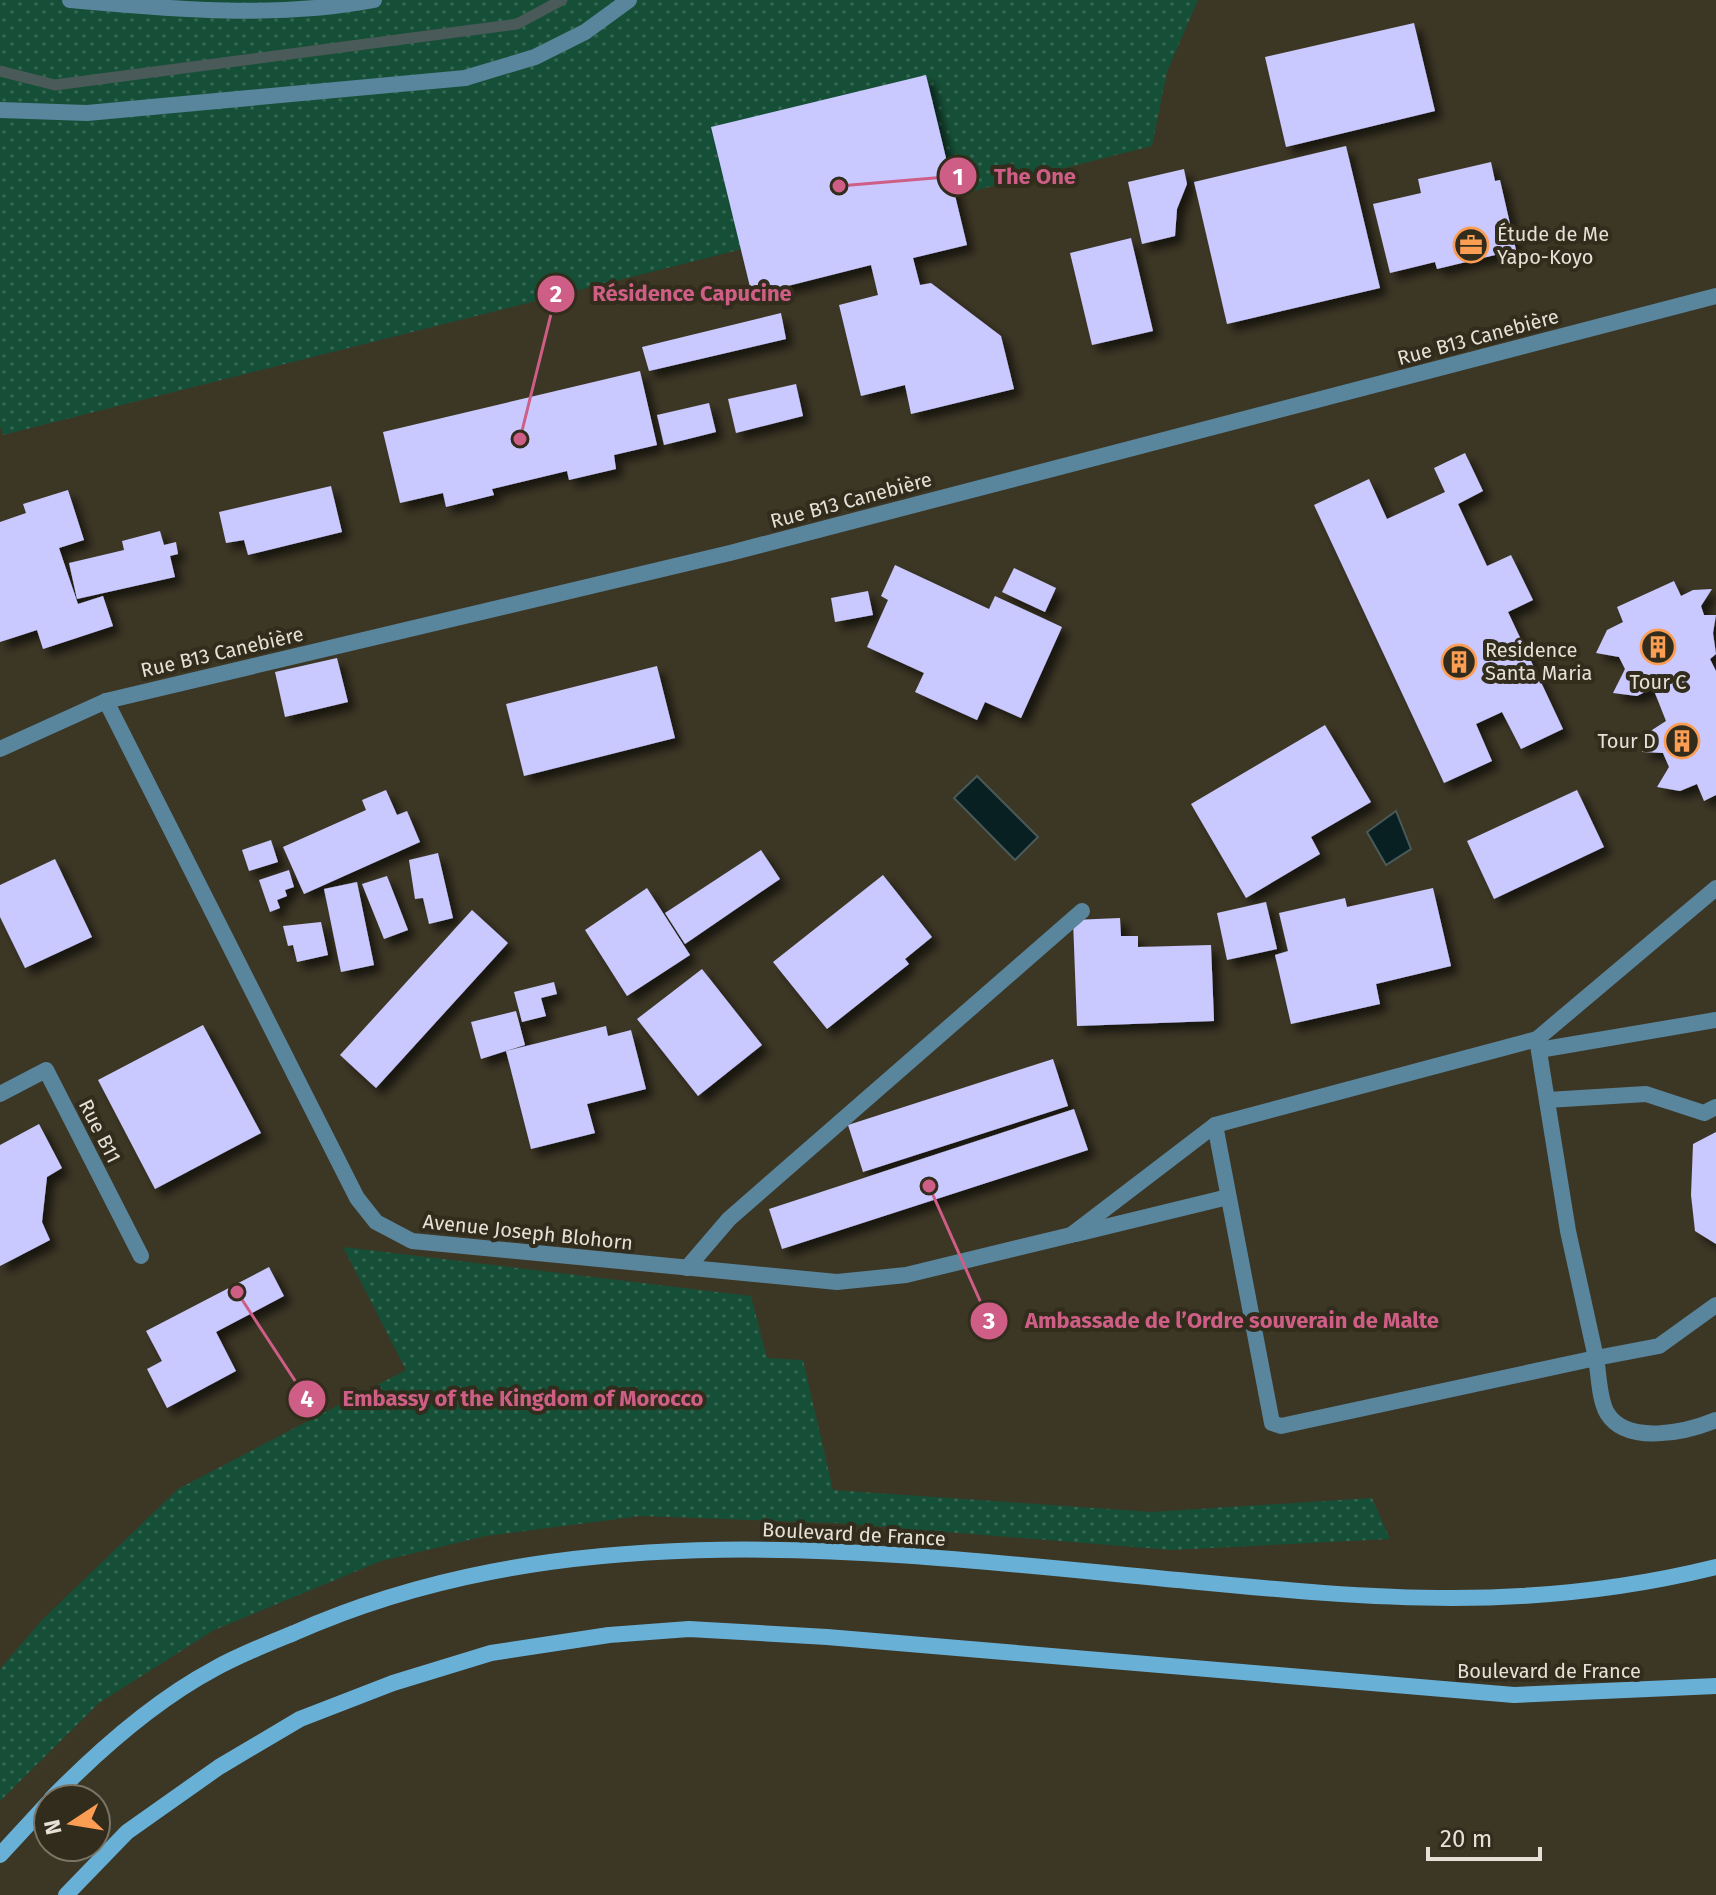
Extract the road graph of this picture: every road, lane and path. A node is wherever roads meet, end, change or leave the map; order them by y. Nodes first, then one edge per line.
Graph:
1 (70, 0) edge
2 (374, 0) edge
3 (629, 0) edge
4 (0, 110) edge
5 (1716, 296) edge
6 (106, 701) junction
7 (0, 749) edge
8 (1716, 888) edge
9 (1082, 911) dead end
10 (1716, 1020) edge
11 (1538, 1044) junction
12 (0, 1094) edge
13 (1547, 1100) junction
14 (1716, 1107) edge
15 (1215, 1125) junction
16 (1228, 1197) junction
17 (1071, 1235) junction
18 (141, 1256) dead end
19 (687, 1268) junction
20 (1716, 1305) edge
21 (1596, 1358) junction
22 (1716, 1420) edge
23 (1716, 1567) edge
24 (1716, 1686) edge
25 (67, 1783) edge
26 (32, 1820) edge
27 (0, 1855) edge
28 (66, 1895) edge

1 - 2 street
3 - 4 street
5 - 6 street, Rue B13 Canebière
6 - 7 street, Rue B13 Canebière
6 - 19 street, Avenue Joseph Blohorn
8 - 11 street
9 - 19 street
10 - 11 street
11 - 13 street
11 - 15 street
12 - 18 street, Rue B11
13 - 14 street
13 - 21 street
15 - 16 street
15 - 17 street
16 - 17 street, Avenue Joseph Blohorn
16 - 21 street
17 - 19 street, Avenue Joseph Blohorn
20 - 21 street
21 - 22 street
23 - 25 main road, Boulevard de France
24 - 28 main road, Boulevard de France
26 - 27 main road, Boulevard de France

